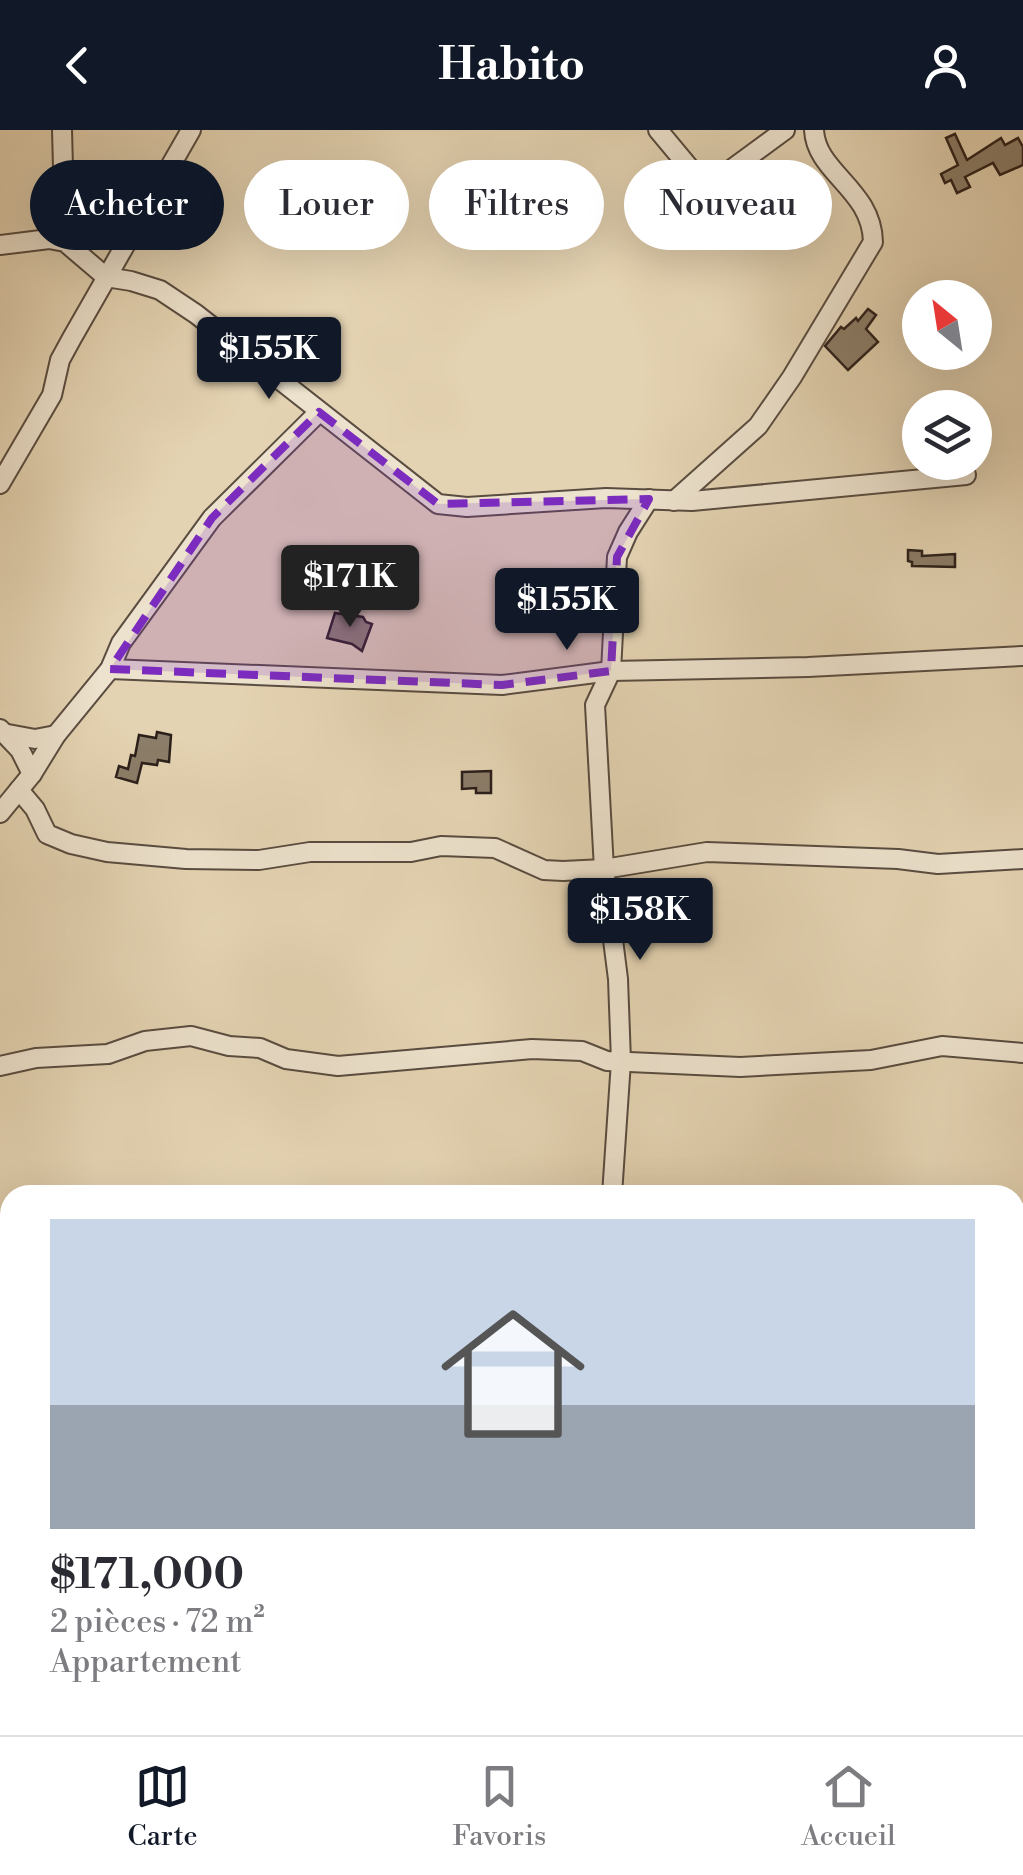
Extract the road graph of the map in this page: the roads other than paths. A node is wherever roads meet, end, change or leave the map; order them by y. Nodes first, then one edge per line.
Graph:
1 (62, 130) edge
2 (191, 130) edge
3 (658, 130) edge
4 (785, 130) edge
5 (814, 130) edge
6 (63, 160) edge
7 (30, 241) edge
8 (0, 245) edge
9 (75, 250) edge
10 (106, 278) junction
11 (319, 412) junction
12 (902, 480) edge
13 (0, 484) edge
14 (649, 500) junction
15 (674, 501) junction
16 (1023, 656) edge
17 (110, 669) junction
18 (611, 671) junction
19 (583, 675) junction
20 (594, 705) junction
21 (4, 732) edge
22 (56, 734) junction
23 (32, 774) junction
24 (19, 790) junction
25 (0, 813) edge
26 (1023, 859) edge
27 (604, 870) junction
28 (1023, 1053) edge
29 (621, 1061) junction
30 (0, 1066) edge
31 (613, 1185) edge

1 - 6 street
2 - 10 street
3 - 4 street
5 - 15 street
7 - 8 street
9 - 10 street
10 - 11 street
10 - 13 street
11 - 14 street
11 - 17 street
12 - 15 street
14 - 15 street
14 - 18 street
16 - 18 street
17 - 19 street
17 - 22 street
18 - 19 street
18 - 20 street
19 - 20 street
20 - 27 street
21 - 22 street
21 - 23 street
22 - 23 street
23 - 24 street
24 - 25 street
24 - 27 street
26 - 27 street
27 - 29 street
28 - 29 street
29 - 30 street
29 - 31 street

